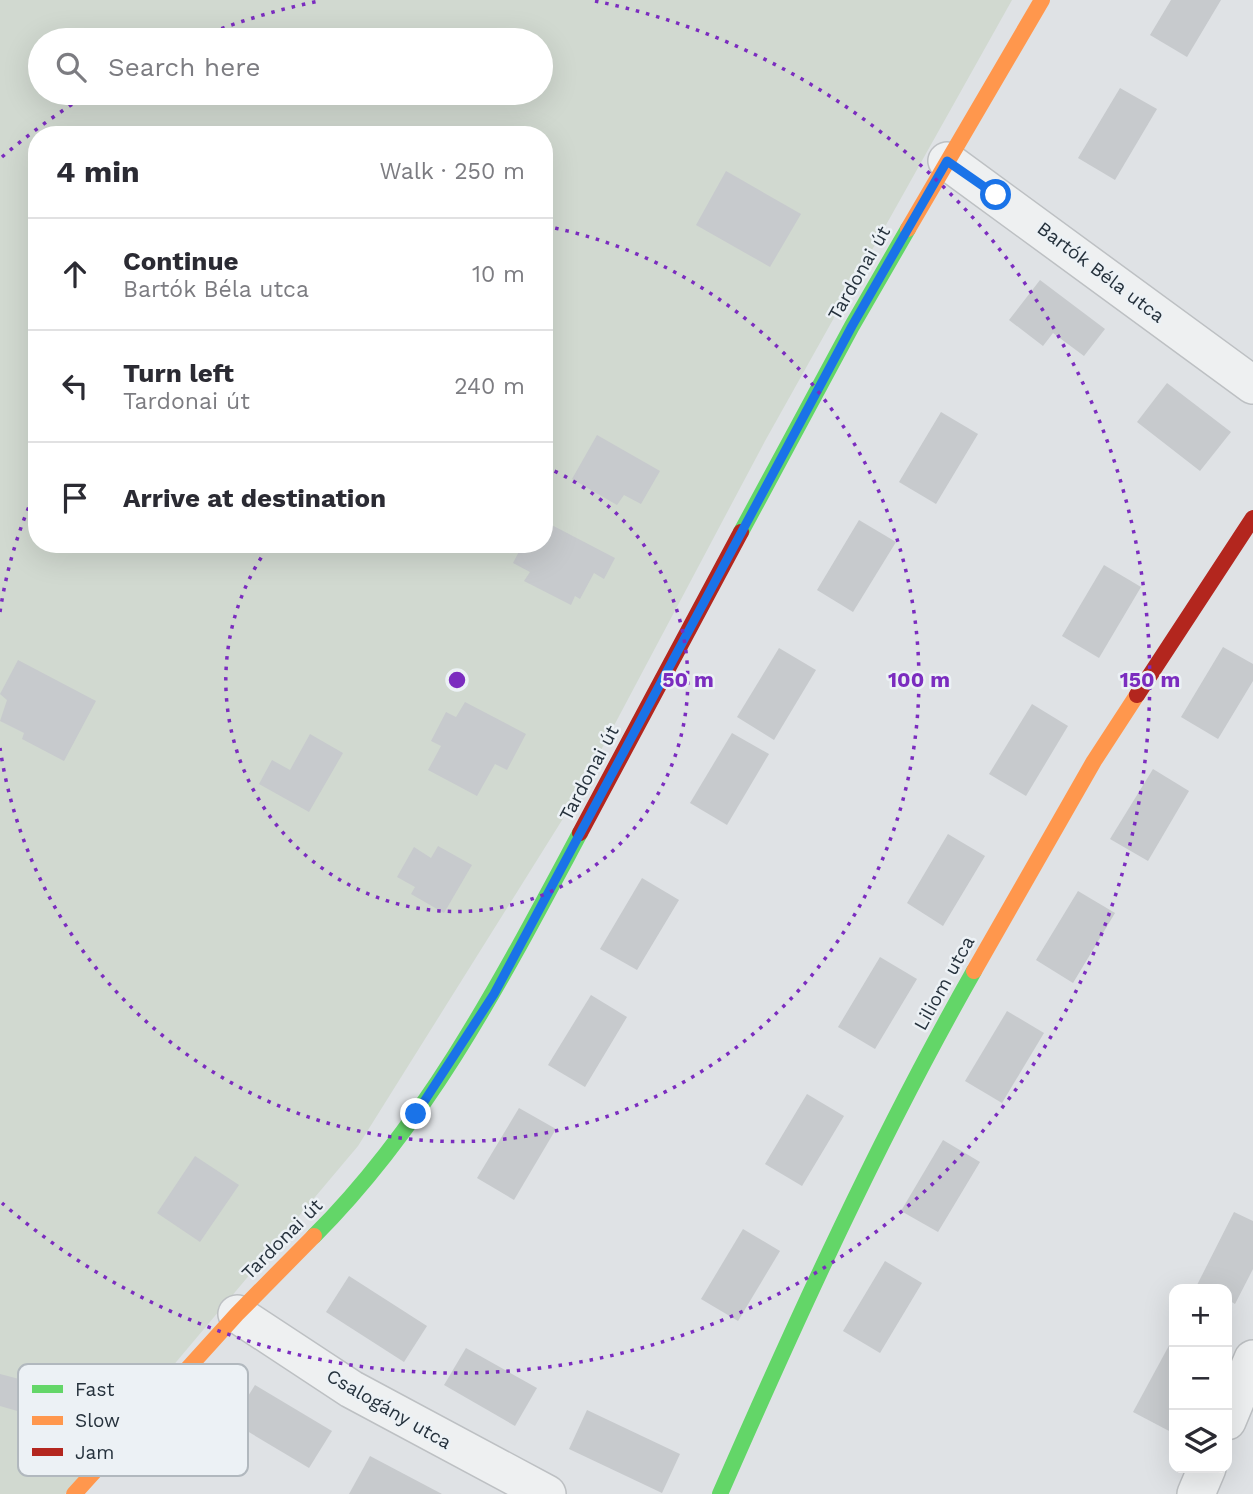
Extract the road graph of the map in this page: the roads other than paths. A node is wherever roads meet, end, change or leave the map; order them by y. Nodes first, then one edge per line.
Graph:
1 (1042, 0) edge
2 (947, 161) junction
3 (1253, 385) edge
4 (1253, 518) edge
5 (237, 1314) junction
6 (1253, 1359) edge
7 (192, 1364) edge
8 (1232, 1410) edge
9 (1205, 1473) edge
10 (90, 1476) edge
11 (74, 1494) edge
12 (547, 1494) edge
13 (720, 1494) edge
14 (1196, 1494) edge

1 - 2 street, Tardonai út
2 - 3 street, Bartók Béla utca
2 - 5 street, Tardonai út
4 - 13 street, Liliom utca
5 - 7 street, Tardonai út
5 - 12 street, Csalogány utca
6 - 8 street
9 - 14 street
10 - 11 street, Tardonai út

